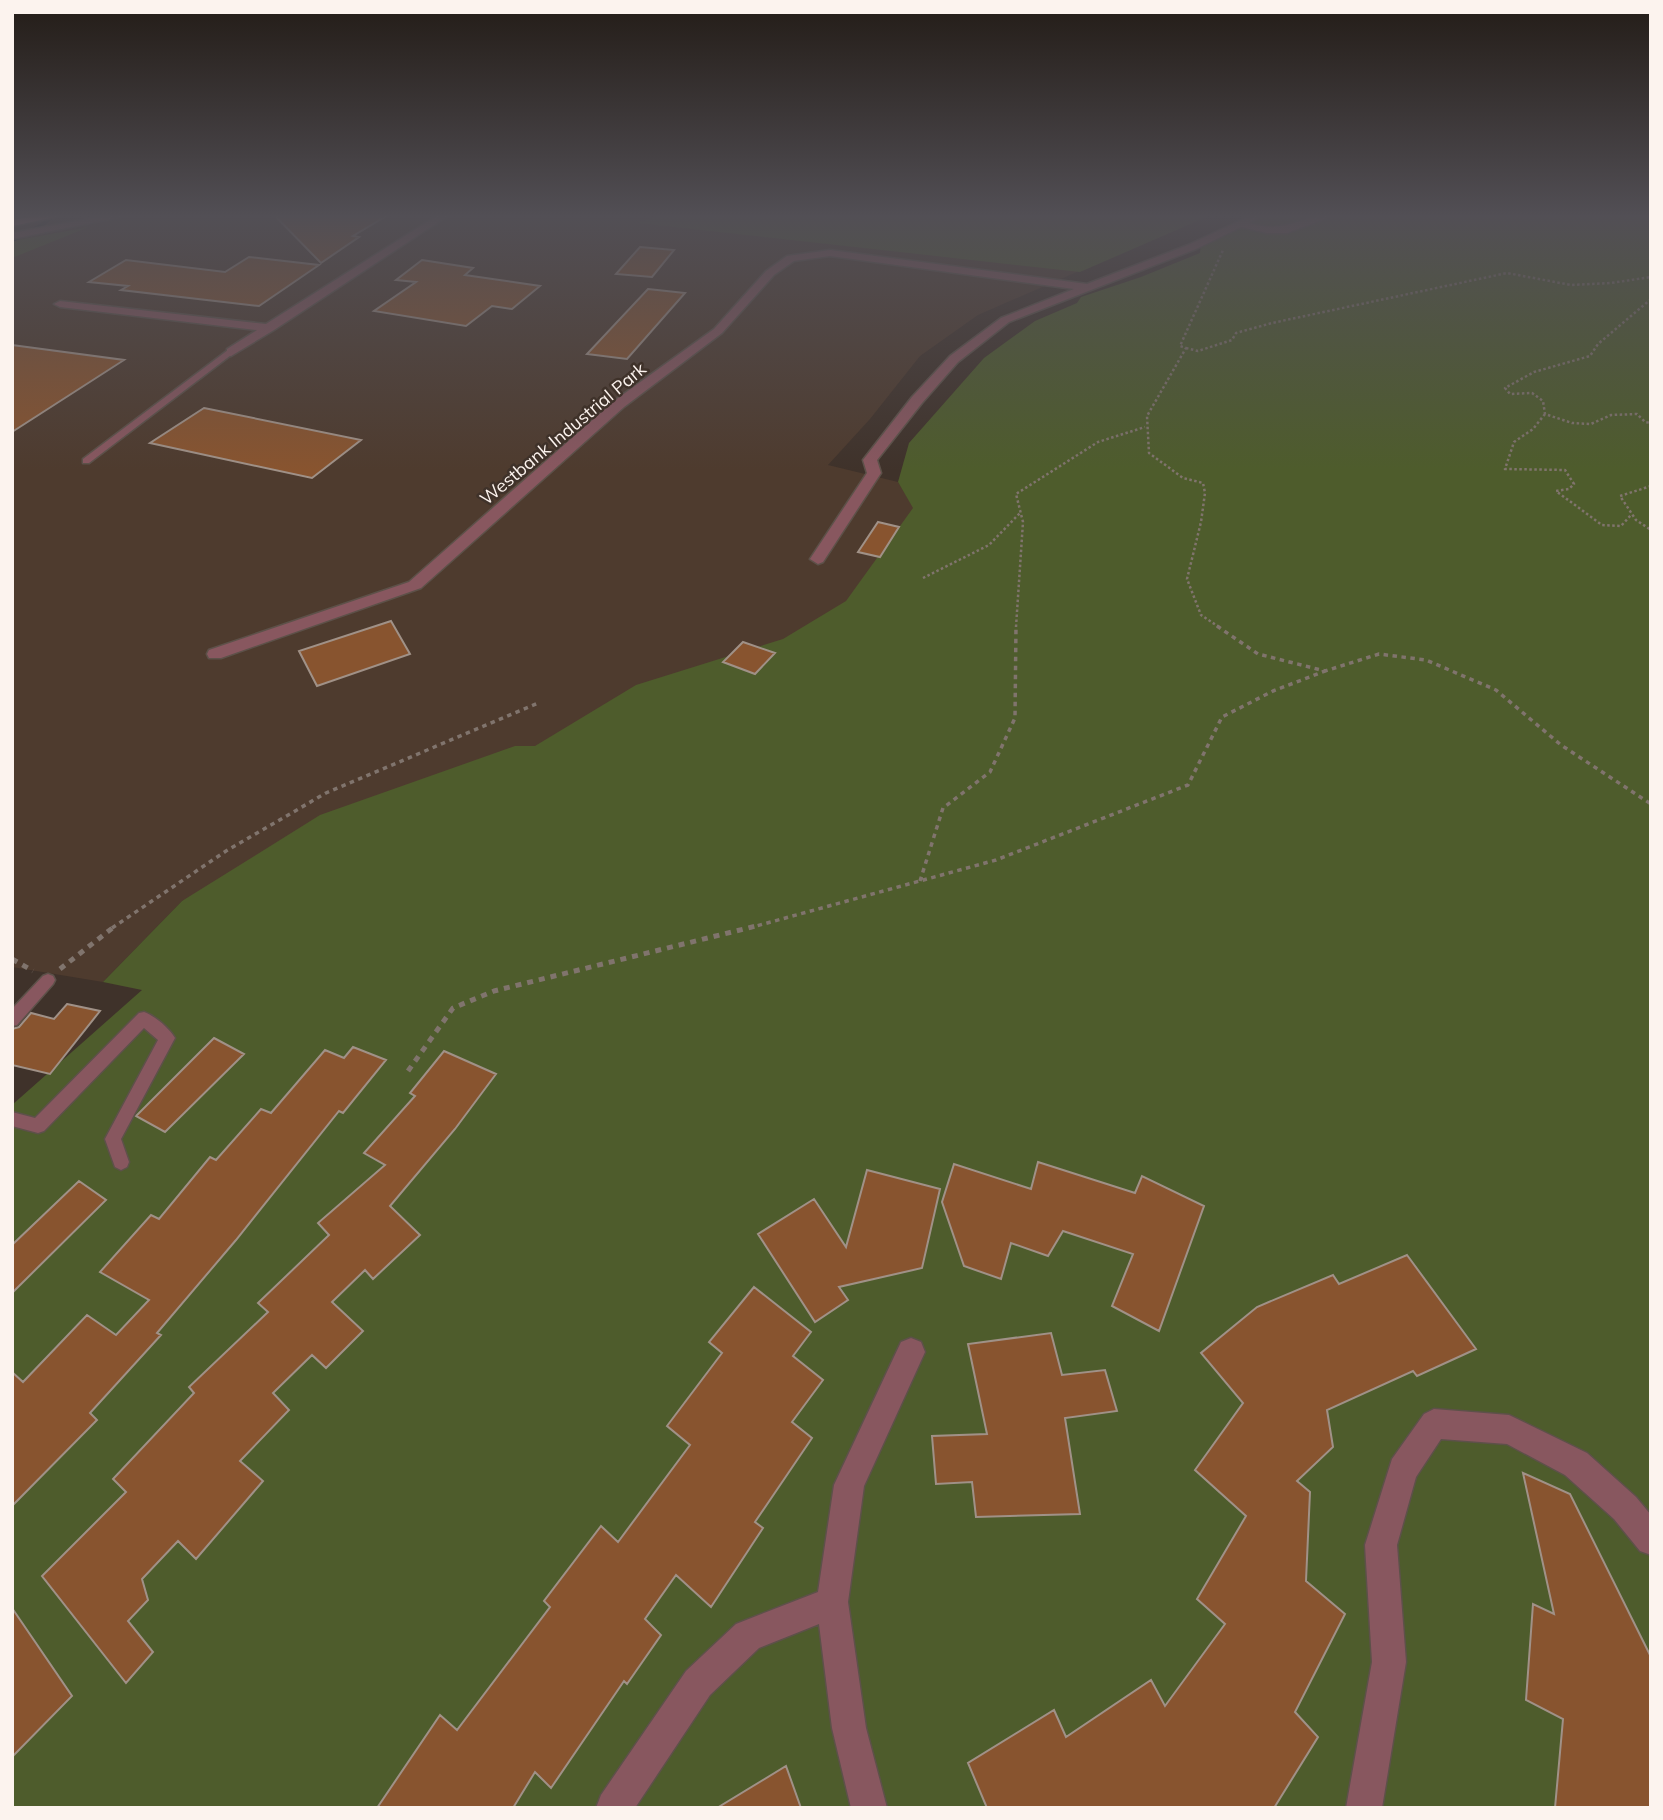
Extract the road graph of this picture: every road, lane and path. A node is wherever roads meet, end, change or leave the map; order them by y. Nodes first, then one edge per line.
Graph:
1 (313, 300) edge
2 (746, 300) edge
3 (1058, 300) edge
4 (1201, 300) edge
5 (1380, 300) edge
6 (1650, 300) edge
7 (60, 304) dead end
8 (270, 328) junction
9 (1186, 348) junction
10 (231, 352) joint
11 (1545, 414) junction
12 (1651, 423) edge
13 (1145, 427) junction
14 (86, 461) dead end
15 (1651, 485) edge
16 (1021, 512) junction
17 (1631, 515) junction
18 (1651, 530) edge
19 (818, 559) dead end
20 (923, 578) dead end
21 (215, 654) dead end
22 (1325, 671) junction
23 (538, 703) dead end
24 (1651, 804) edge
25 (920, 881) junction
26 (12, 960) edge
27 (48, 980) junction
28 (12, 1020) edge
29 (408, 1071) dead end
30 (12, 1119) edge
31 (121, 1162) dead end
32 (911, 1352) dead end
33 (1651, 1540) edge
34 (832, 1602) junction
35 (614, 1808) edge
36 (869, 1808) edge
37 (1364, 1808) edge

1 - 8 street
2 - 21 street, Westbank Industrial Park
3 - 19 street
4 - 9 path
5 - 9 path
6 - 11 path
7 - 8 street
8 - 10 street
9 - 13 path
10 - 14 lane
11 - 12 path
11 - 17 path
13 - 16 path
13 - 22 path
15 - 17 path
16 - 20 path
16 - 25 path
17 - 18 path
22 - 24 path
22 - 25 path
23 - 27 path
25 - 29 path
26 - 27 path
27 - 28 lane
30 - 31 lane
32 - 34 street
33 - 37 street
34 - 35 street
34 - 36 street

